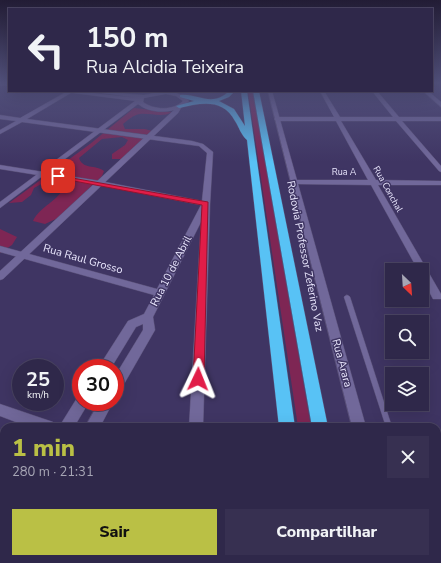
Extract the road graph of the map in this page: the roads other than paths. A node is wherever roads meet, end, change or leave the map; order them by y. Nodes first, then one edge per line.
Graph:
1 (30, 109) edge
2 (41, 109) edge
3 (128, 109) edge
4 (177, 109) edge
5 (230, 109) edge
6 (247, 109) edge
7 (259, 109) edge
8 (275, 109) edge
9 (332, 109) edge
10 (390, 109) edge
11 (0, 117) edge
12 (14, 118) junction
13 (277, 119) junction
14 (338, 119) junction
15 (398, 119) junction
16 (441, 119) edge
17 (22, 120) junction
18 (0, 126) edge
19 (101, 130) junction
20 (0, 132) edge
21 (150, 137) junction
22 (252, 144) junction
23 (0, 167) edge
24 (441, 170) edge
25 (42, 174) junction
26 (294, 182) junction
27 (373, 182) junction
28 (100, 183) junction
29 (441, 183) edge
30 (206, 204) junction
31 (0, 206) edge
32 (0, 249) edge
33 (24, 254) junction
34 (0, 277) edge
35 (160, 293) junction
36 (437, 296) dead end
37 (347, 297) dead end
38 (148, 317) junction
39 (110, 359) edge
40 (124, 371) edge
41 (0, 410) edge
42 (76, 411) edge
43 (101, 411) edge
44 (37, 423) edge
45 (69, 423) edge
46 (94, 423) edge
47 (196, 423) edge
48 (287, 423) edge
49 (319, 423) edge
50 (358, 423) edge
51 (388, 423) edge

1 - 12 street
2 - 17 street
3 - 19 street
4 - 21 street
5 - 22 highway
6 - 22 highway
7 - 49 highway, Rodovia Professor Zeferino Vaz
8 - 13 street, Rua Arara
9 - 14 street, Rua Conchal
10 - 15 street
11 - 12 street
12 - 17 street
12 - 18 street
13 - 14 street
13 - 26 street, Rua Arara
14 - 15 street
14 - 27 street, Rua Conchal
15 - 16 street
15 - 24 street
17 - 19 street
17 - 20 street
19 - 21 street
19 - 25 street
21 - 28 street
21 - 30 street
22 - 48 highway
23 - 25 street
25 - 28 street
25 - 31 street
26 - 27 street, Rua A
26 - 50 street, Rua Arara
27 - 29 street, Rua A
27 - 36 street, Rua Conchal
28 - 30 street
28 - 33 street
30 - 35 street, Rua 10 de Abril
30 - 47 street
32 - 33 street, Rua Raul Grosso
33 - 34 street
33 - 35 street, Rua Raul Grosso
35 - 38 street, Rua 10 de Abril
37 - 51 lane
38 - 39 street, Rua 10 de Abril
38 - 40 street, Rua 10 de Abril
41 - 44 street
42 - 45 street
43 - 46 street

